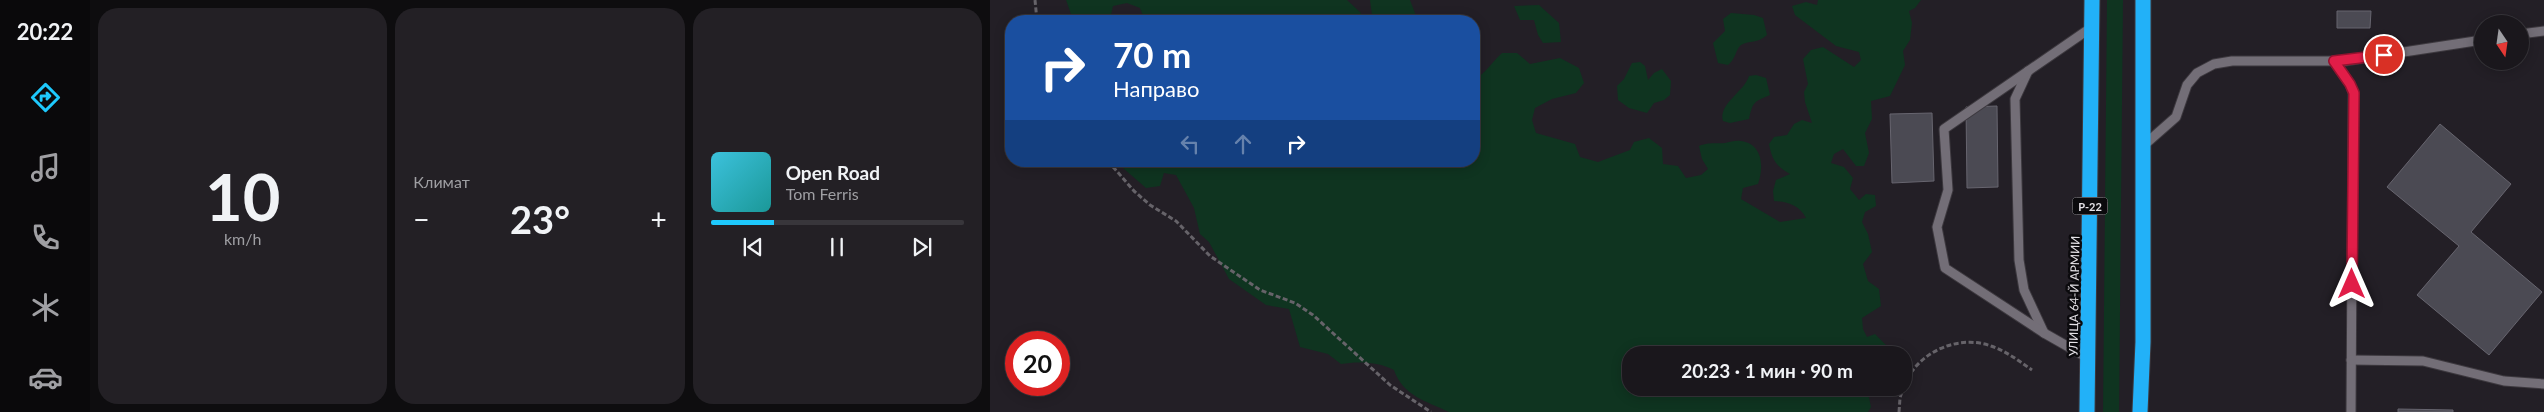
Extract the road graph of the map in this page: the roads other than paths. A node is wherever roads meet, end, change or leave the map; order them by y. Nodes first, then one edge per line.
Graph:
1 (2092, 0) edge
2 (2143, 0) edge
3 (2092, 27) junction
4 (2544, 31) edge
5 (2529, 33) edge
6 (2474, 41) edge
7 (2334, 61) junction
8 (2028, 71) junction
9 (2143, 146) junction
10 (2044, 333) junction
11 (2088, 358) junction
12 (2351, 360) junction
13 (2544, 384) edge
14 (2087, 412) edge
15 (2140, 412) edge
16 (2351, 412) edge

1 - 3 highway, УЛИЦА 64-Й АРМИИ / Р-22
2 - 9 highway
3 - 8 lane
3 - 11 highway, УЛИЦА 64-Й АРМИИ / Р-22
4 - 5 lane
6 - 7 lane
7 - 9 lane
7 - 12 lane
8 - 10 lane
8 - 10 lane
9 - 15 highway
10 - 11 lane
11 - 14 highway, УЛИЦА 64-Й АРМИИ / Р-22
12 - 13 lane
12 - 16 lane

